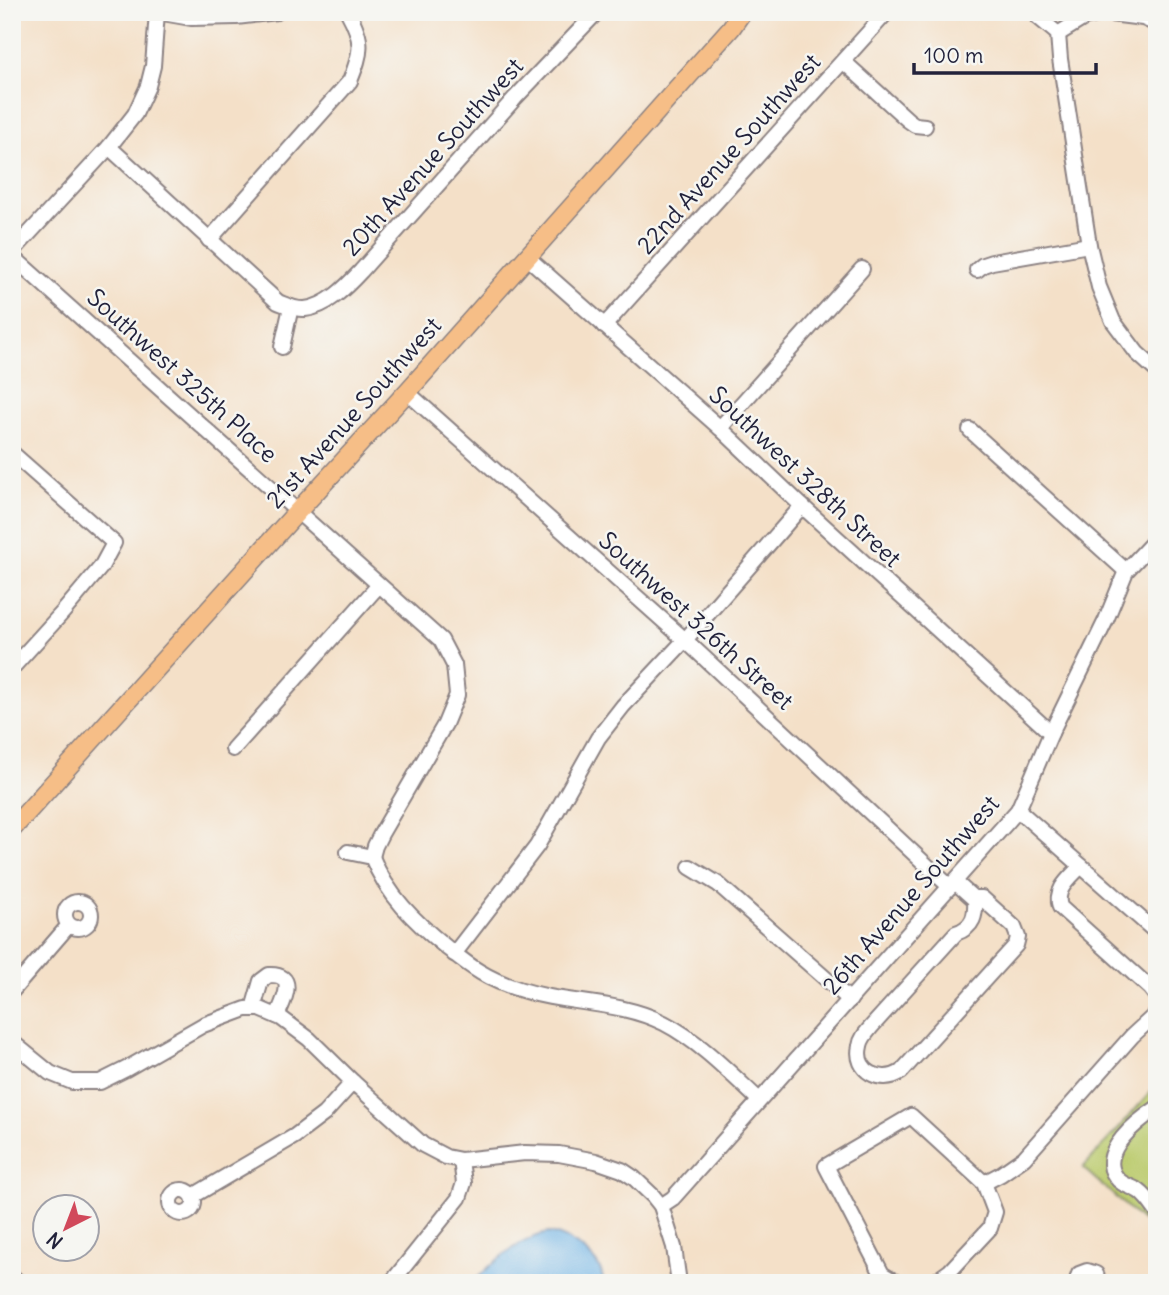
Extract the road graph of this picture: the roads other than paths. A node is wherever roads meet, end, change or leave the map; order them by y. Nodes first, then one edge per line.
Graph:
1 (157, 12) edge
2 (277, 12) edge
3 (348, 12) edge
4 (597, 12) edge
5 (742, 12) edge
6 (750, 12) edge
7 (887, 12) edge
8 (1032, 12) edge
9 (1157, 24) edge
10 (731, 29) junction
11 (1058, 34) junction
12 (844, 62) junction
13 (925, 126) dead end
14 (109, 147) junction
15 (209, 240) junction
16 (1089, 245) junction
17 (12, 254) edge
18 (527, 257) junction
19 (862, 269) dead end
20 (977, 270) dead end
21 (291, 307) junction
22 (604, 326) junction
23 (282, 347) dead end
24 (1157, 371) edge
25 (407, 393) junction
26 (720, 428) junction
27 (970, 430) dead end
28 (13, 455) edge
29 (802, 506) junction
30 (298, 511) junction
31 (1157, 538) edge
32 (1126, 571) junction
33 (379, 585) junction
34 (685, 640) junction
35 (12, 668) edge
36 (1051, 733) junction
37 (233, 749) dead end
38 (1018, 810) junction
39 (12, 829) edge
40 (348, 852) dead end
41 (372, 858) junction
42 (1081, 866) junction
43 (690, 867) dead end
44 (953, 885) junction
45 (975, 898) junction
46 (69, 925) dead end
47 (1157, 933) edge
48 (454, 954) junction
49 (12, 991) edge
50 (1157, 997) edge
51 (850, 1000) junction
52 (257, 1009) junction
53 (1157, 1013) edge
54 (277, 1016) junction
55 (12, 1042) edge
56 (353, 1082) junction
57 (759, 1100) junction
58 (1157, 1108) edge
59 (461, 1160) junction
60 (984, 1183) junction
61 (193, 1196) dead end
62 (661, 1206) junction
63 (1157, 1212) edge
64 (12, 1276) edge
65 (19, 1283) edge
66 (391, 1283) edge
67 (680, 1283) edge
68 (897, 1283) edge
69 (933, 1283) edge
70 (1076, 1283) edge
71 (1099, 1283) edge

1 - 2 street
1 - 14 street
3 - 15 street
4 - 21 street, 20th Avenue Southwest
5 - 10 main road, 21st Avenue Southwest
6 - 10 main road, 21st Avenue Southwest
7 - 12 street, 22nd Avenue Southwest
8 - 11 street
9 - 11 street
10 - 18 main road, 21st Avenue Southwest
11 - 16 street
12 - 13 street
12 - 22 street, 22nd Avenue Southwest
14 - 15 street
14 - 17 street
15 - 21 street
16 - 20 street
16 - 24 street
17 - 30 street, Southwest 325th Place
18 - 22 street, Southwest 328th Street
18 - 25 main road, 21st Avenue Southwest
19 - 26 street
21 - 23 street
22 - 26 street, Southwest 328th Street
25 - 30 main road, 21st Avenue Southwest
25 - 34 street, Southwest 326th Street
26 - 29 street, Southwest 328th Street
27 - 32 street
28 - 35 street
29 - 34 street
29 - 36 street, Southwest 328th Street
30 - 33 street, Southwest 325th Place
30 - 39 main road, 21st Avenue Southwest
31 - 32 street, 26th Avenue Southwest
32 - 36 street, 26th Avenue Southwest
33 - 37 street
33 - 41 street, Southwest 325th Place
34 - 44 street, Southwest 326th Street
34 - 48 street
36 - 38 street, 26th Avenue Southwest
38 - 42 street
38 - 44 street, 26th Avenue Southwest
40 - 41 street
41 - 48 street
42 - 47 street
42 - 50 street
43 - 51 street
44 - 45 street, Southwest 326th Street
44 - 51 street, 26th Avenue Southwest
45 - 45 street, Southwest 326th Street
46 - 49 street
48 - 57 street
51 - 57 street, 26th Avenue Southwest
52 - 54 street
52 - 54 street
52 - 55 street
53 - 60 street
54 - 56 street
56 - 59 street
56 - 61 street
57 - 62 street, 26th Avenue Southwest
58 - 63 street
59 - 62 street
59 - 66 street
60 - 68 street
60 - 69 street
62 - 67 street
64 - 65 street
70 - 71 street

